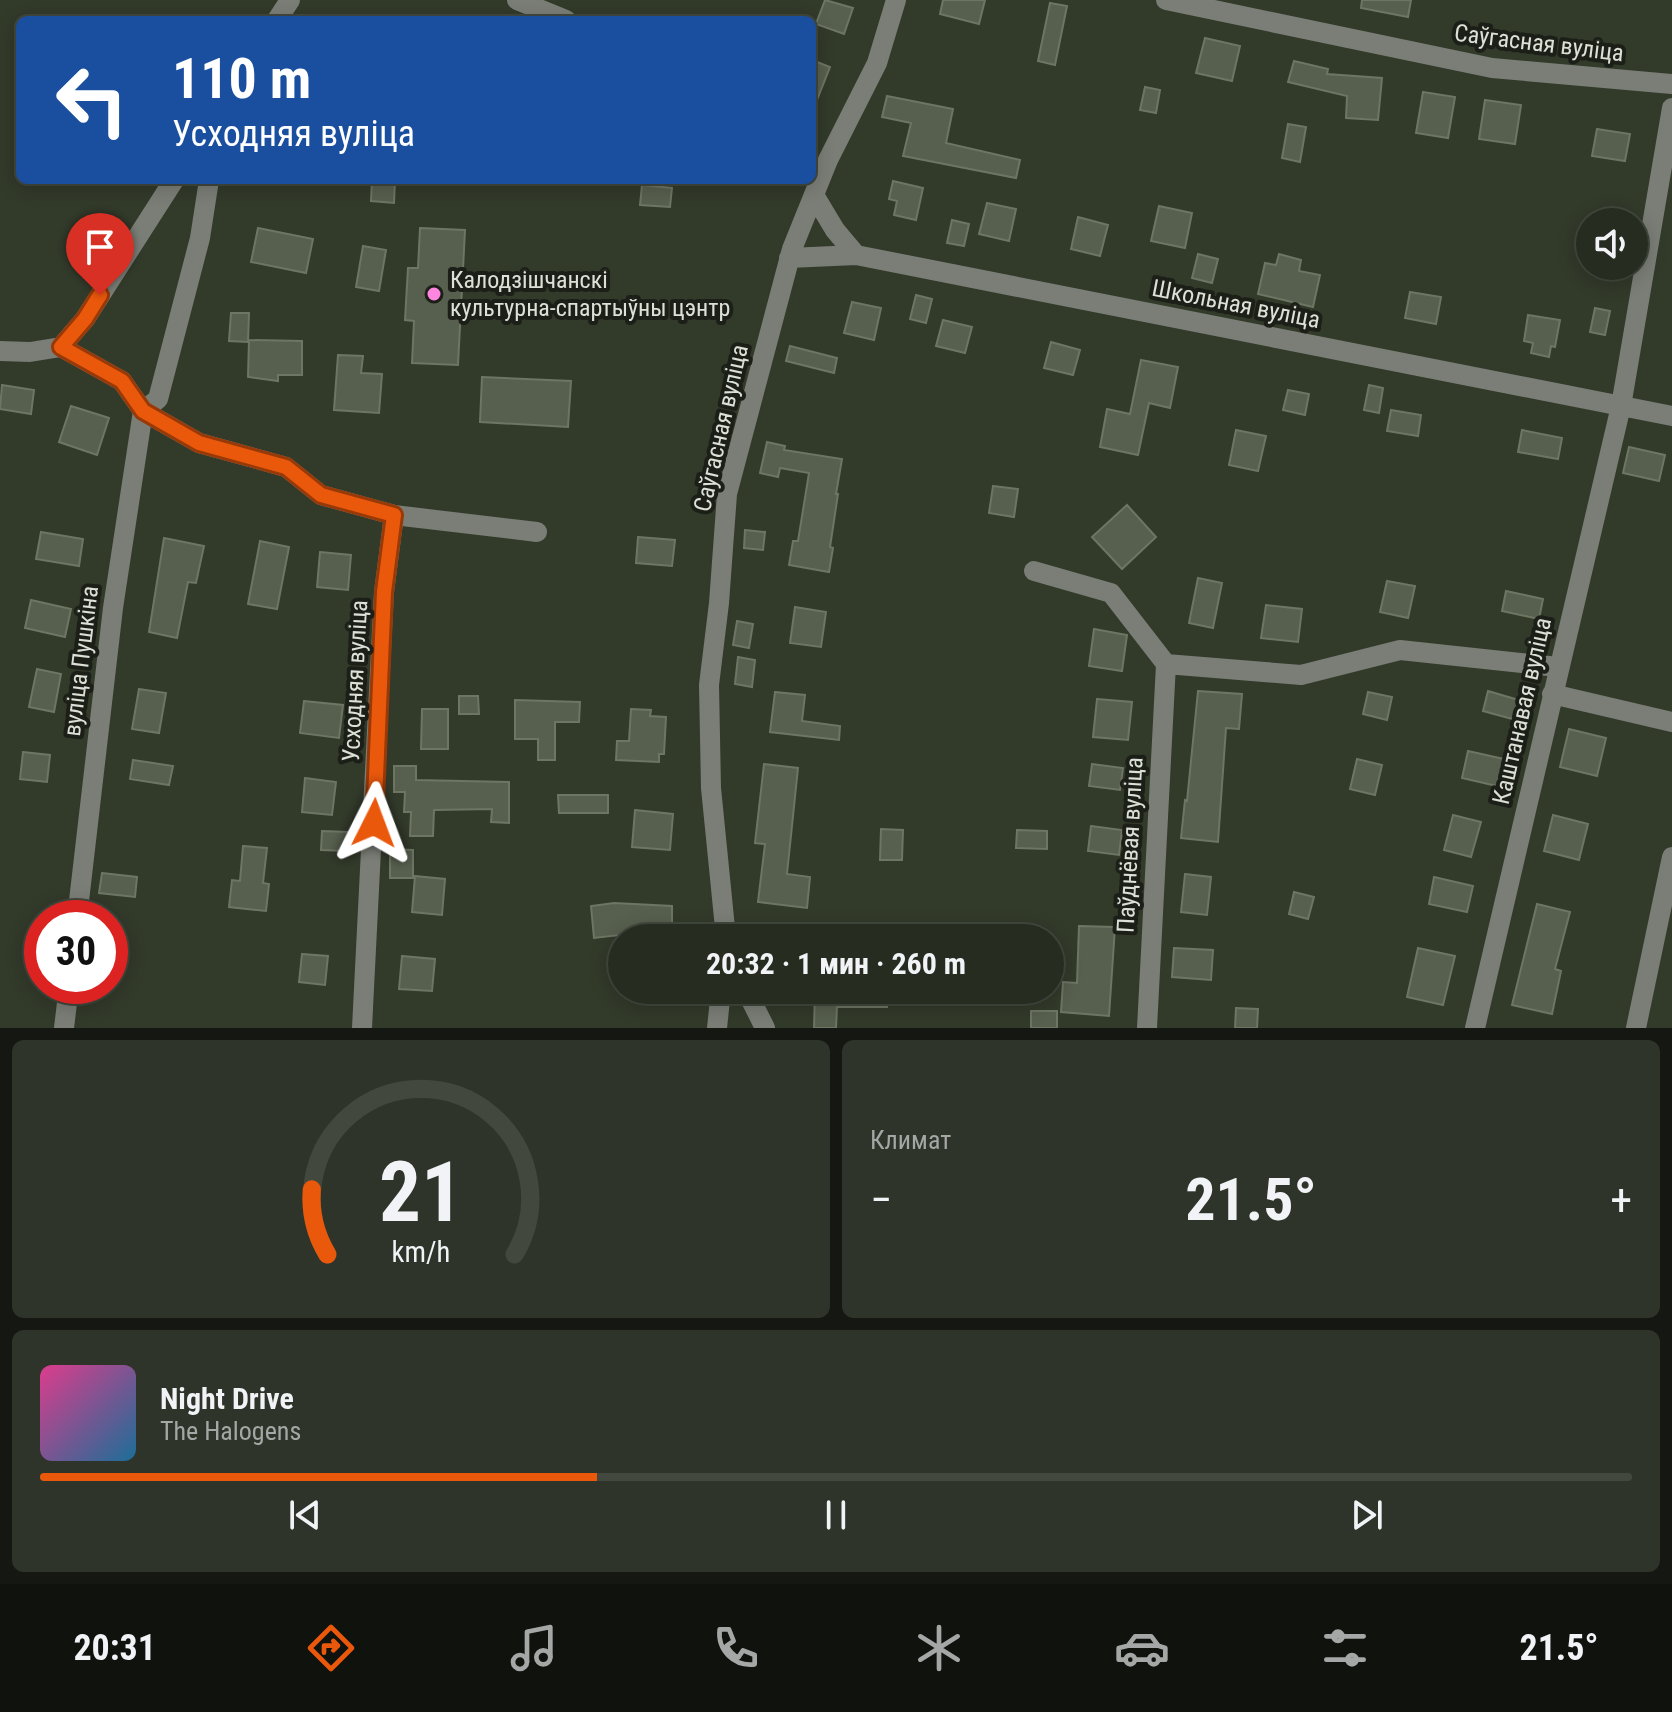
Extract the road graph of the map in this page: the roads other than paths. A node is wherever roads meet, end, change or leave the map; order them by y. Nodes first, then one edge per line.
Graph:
1 (517, 0) edge
2 (896, 0) edge
3 (1166, 0) edge
4 (556, 16) edge
5 (1672, 84) edge
6 (1672, 108) edge
7 (820, 155) edge
8 (816, 182) edge
9 (171, 184) edge
10 (208, 184) edge
11 (816, 184) edge
12 (814, 195) junction
13 (856, 255) junction
14 (789, 258) junction
15 (61, 347) junction
16 (0, 351) edge
17 (1621, 406) junction
18 (143, 411) junction
19 (1672, 416) edge
20 (394, 515) junction
21 (537, 532) dead end
22 (1034, 571) dead end
23 (1166, 664) junction
24 (1558, 667) junction
25 (1552, 694) junction
26 (1672, 722) edge
27 (1672, 857) edge
28 (79, 900) edge
29 (725, 924) edge
30 (67, 1004) edge
31 (720, 1004) edge
32 (753, 1004) edge
33 (64, 1028) edge
34 (362, 1028) edge
35 (717, 1028) edge
36 (765, 1028) edge
37 (1147, 1028) edge
38 (1475, 1028) edge
39 (1636, 1028) edge

1 - 4 street
2 - 7 street, Саўгасная вуліца
3 - 5 street, Саўгасная вуліца
6 - 17 street, Каштанавая вуліца
7 - 8 street, Саўгасная вуліца
9 - 15 street
10 - 18 street
11 - 12 street, Саўгасная вуліца
12 - 13 street
12 - 14 street, Саўгасная вуліца
13 - 14 street, Школьная вуліца
13 - 17 street, Школьная вуліца
14 - 29 street, Саўгасная вуліца
15 - 16 street
15 - 18 street
17 - 19 street, Школьная вуліца
17 - 24 street, Каштанавая вуліца
18 - 20 street
18 - 28 street, вуліца Пушкіна
20 - 21 street
20 - 34 street, Усходняя вуліца
22 - 23 street
23 - 24 street
23 - 37 street, Паўднёвая вуліца
24 - 25 street, Каштанавая вуліца
25 - 26 street
25 - 38 street, Каштанавая вуліца
27 - 39 street
30 - 33 street
31 - 35 street
32 - 36 street

